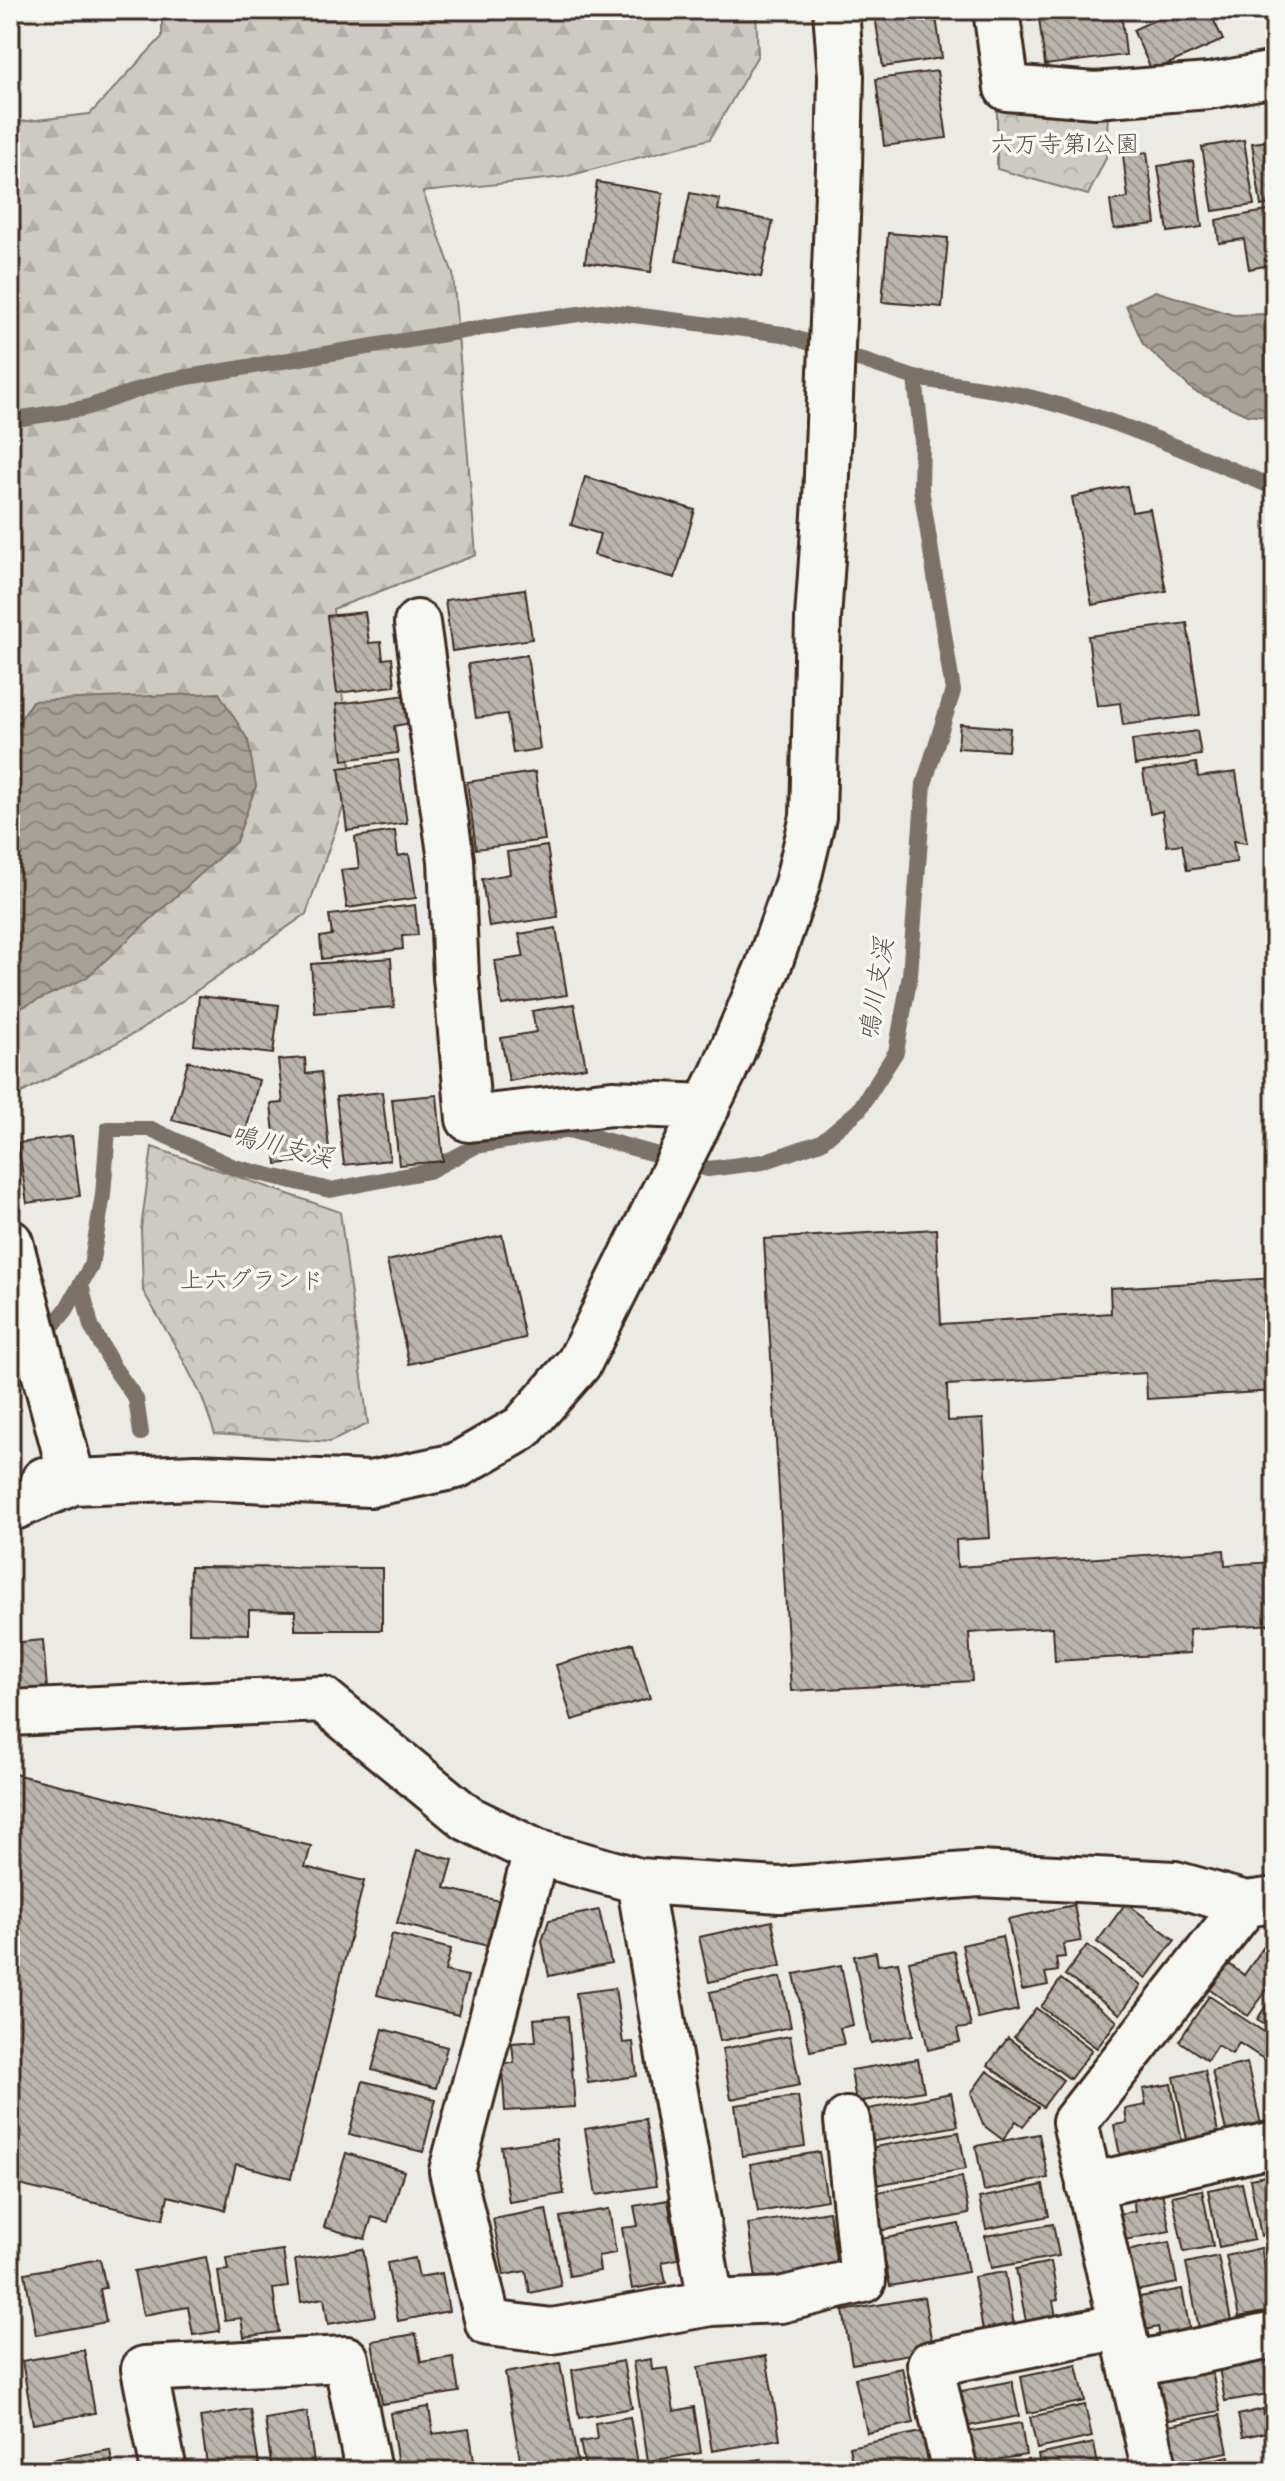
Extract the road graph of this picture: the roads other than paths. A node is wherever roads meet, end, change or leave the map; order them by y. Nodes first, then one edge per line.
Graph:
1 (836, 10) edge
2 (996, 10) edge
3 (1275, 74) edge
4 (417, 623) dead end
5 (707, 1107) junction
6 (16, 1273) edge
7 (10, 1478) edge
8 (73, 1482) junction
9 (10, 1509) edge
10 (10, 1713) edge
11 (536, 1852) junction
12 (639, 1881) junction
13 (1261, 1902) edge
14 (847, 2120) dead end
15 (1275, 2144) edge
16 (1089, 2186) junction
17 (711, 2303) junction
18 (1275, 2335) edge
19 (1126, 2346) junction
20 (164, 2471) edge
21 (368, 2471) edge
22 (955, 2471) edge
23 (1155, 2471) edge

1 - 5 street
2 - 3 street
4 - 5 street
5 - 8 street
6 - 8 street
7 - 8 street
8 - 9 street
10 - 11 street
11 - 12 street
11 - 17 street
12 - 13 street
12 - 17 street
13 - 16 street
14 - 17 street
15 - 16 street
16 - 19 street
18 - 19 street
19 - 22 street
19 - 23 street
20 - 21 street

